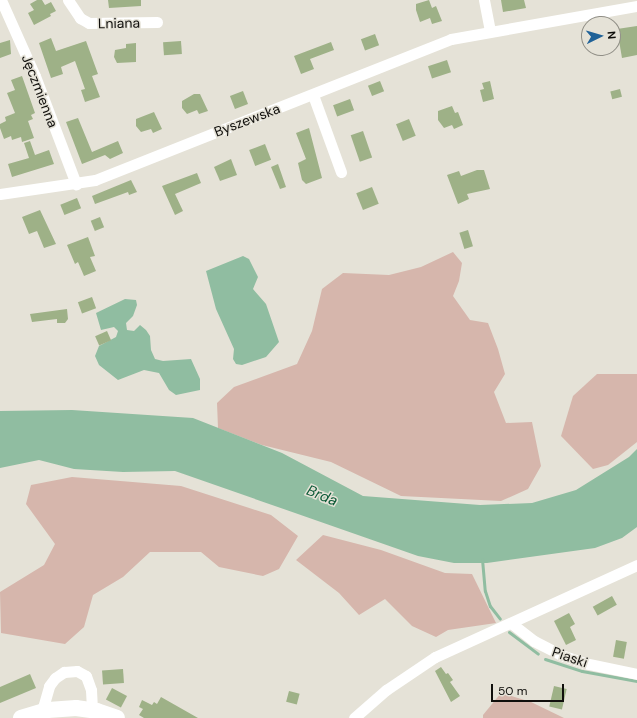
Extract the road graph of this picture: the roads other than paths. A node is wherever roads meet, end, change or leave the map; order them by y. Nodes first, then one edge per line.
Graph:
1 (1, 0) edge
2 (68, 0) edge
3 (484, 0) edge
4 (637, 6) edge
5 (157, 22) dead end
6 (490, 30) junction
7 (312, 95) junction
8 (341, 172) dead end
9 (76, 184) junction
10 (0, 194) edge
11 (637, 565) edge
12 (511, 623) junction
13 (637, 674) edge
14 (92, 710) junction
15 (42, 711) junction
16 (21, 718) edge
17 (117, 718) edge
18 (354, 718) edge

1 - 9 street, Jęczmienna
2 - 5 street, Lniana
3 - 6 street
4 - 6 street, Byszewska
6 - 7 street, Byszewska
7 - 8 street
7 - 9 street, Byszewska
9 - 10 street, Byszewska
11 - 12 street
12 - 13 street, Piaski
12 - 18 street
14 - 15 street
14 - 15 street
14 - 17 street
15 - 16 street

